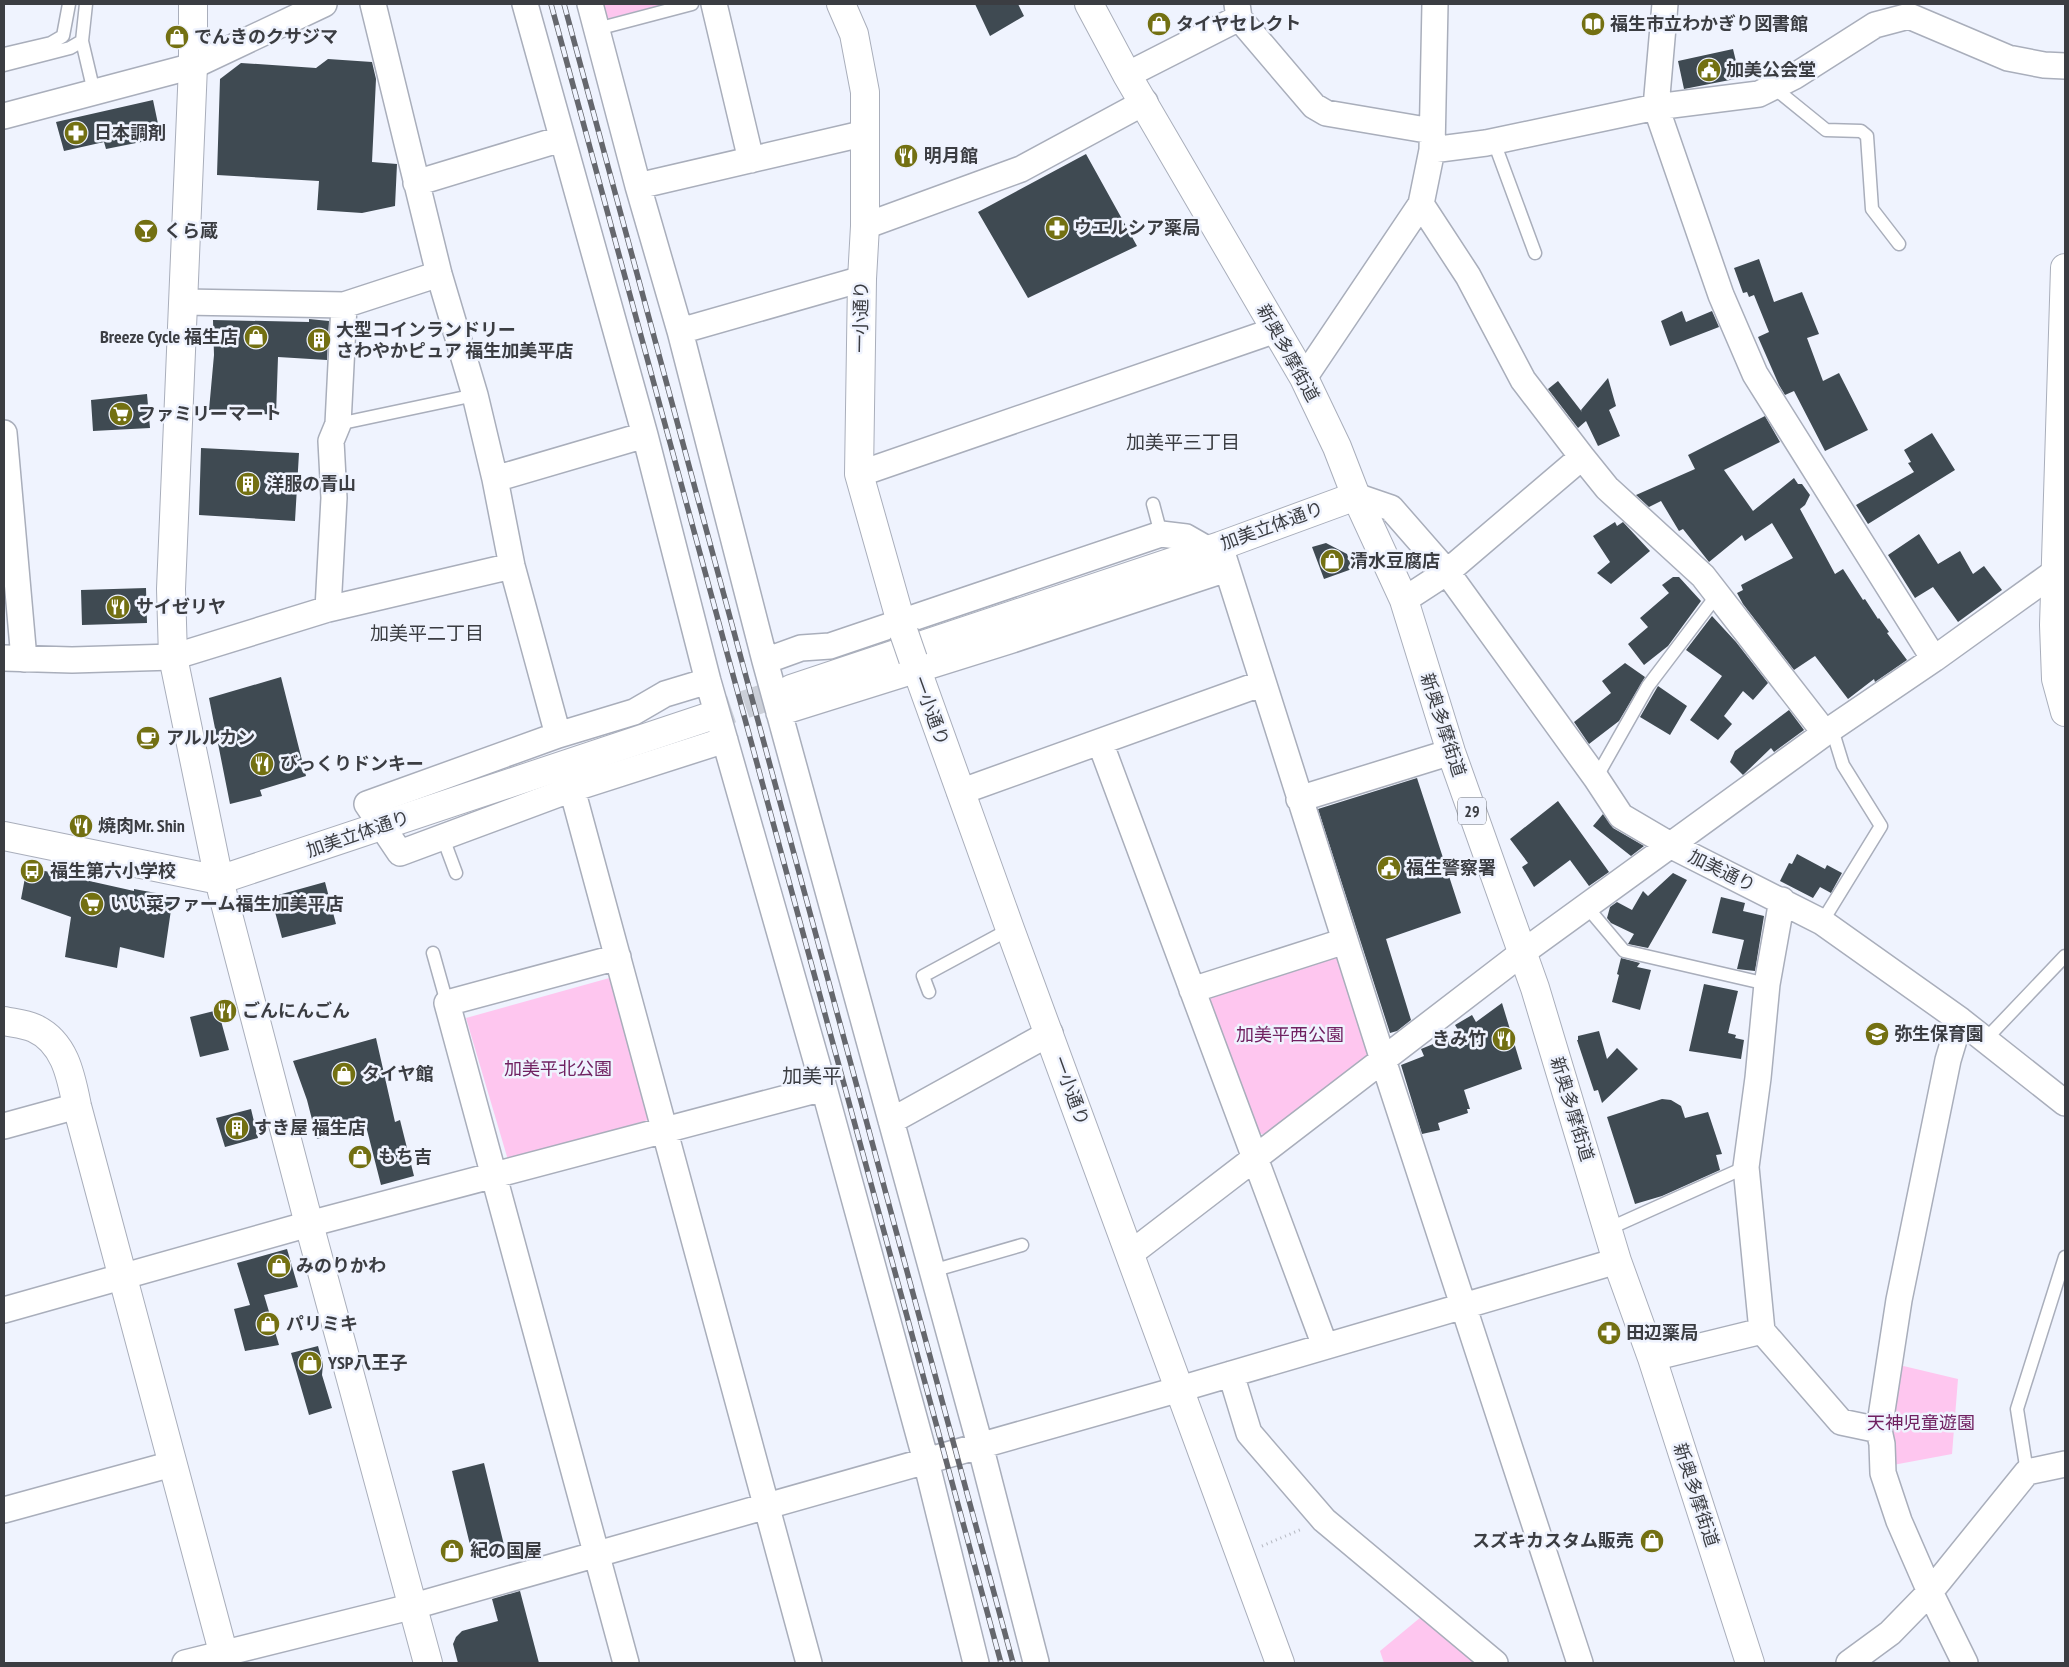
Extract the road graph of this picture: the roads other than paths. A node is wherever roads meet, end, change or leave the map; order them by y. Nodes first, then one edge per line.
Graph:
1 (68, 4) edge
2 (86, 4) edge
3 (193, 4) edge
4 (324, 4) edge
5 (373, 4) edge
6 (525, 4) edge
7 (590, 4) edge
8 (692, 4) edge
9 (714, 4) edge
10 (841, 4) edge
11 (1089, 4) edge
12 (1435, 4) edge
13 (1665, 4) edge
14 (1238, 11) edge
15 (597, 29) junction
16 (82, 41) junction
17 (4, 54) edge
18 (4, 65) edge
19 (193, 66) junction
20 (2065, 66) edge
21 (1128, 75) junction
22 (1773, 87) junction
23 (94, 92) junction
24 (1145, 102) junction
25 (1656, 107) junction
26 (4, 116) edge
27 (866, 133) junction
28 (561, 140) junction
29 (1432, 140) junction
30 (1494, 142) junction
31 (751, 160) junction
32 (416, 183) junction
33 (638, 186) junction
34 (1421, 204) junction
35 (865, 226) junction
36 (1898, 244) dead end
37 (1535, 253) dead end
38 (2065, 268) edge
39 (439, 274) junction
40 (862, 279) junction
41 (183, 302) junction
42 (344, 305) junction
43 (1276, 330) junction
44 (680, 331) junction
45 (1304, 378) junction
46 (475, 395) junction
47 (338, 424) junction
48 (4, 433) edge
49 (645, 435) junction
50 (1582, 457) junction
51 (859, 474) junction
52 (496, 479) junction
53 (1356, 496) junction
54 (1153, 504) dead end
55 (1161, 534) junction
56 (1211, 555) junction
57 (2059, 557) edge
58 (512, 566) junction
59 (1447, 572) junction
60 (1717, 594) junction
61 (1404, 600) junction
62 (328, 609) junction
63 (902, 627) junction
64 (173, 657) junction
65 (14, 659) edge
66 (1934, 659) junction
67 (764, 661) junction
68 (914, 664) junction
69 (708, 681) junction
70 (1262, 683) junction
71 (785, 701) junction
72 (2065, 712) edge
73 (705, 718) tunnel mouth
74 (1824, 733) junction
75 (558, 735) junction
76 (725, 740) junction
77 (1100, 742) junction
78 (1451, 752) junction
79 (1596, 778) junction
80 (572, 789) junction
81 (960, 792) junction
82 (1298, 799) junction
83 (380, 826) junction
84 (4, 836) edge
85 (443, 838) junction
86 (1672, 846) junction
87 (456, 873) dead end
88 (219, 880) junction
89 (1782, 900) junction
90 (1587, 907) junction
91 (1822, 922) junction
92 (1010, 929) junction
93 (1345, 941) junction
94 (433, 953) dead end
95 (1522, 953) junction
96 (2065, 956) edge
97 (618, 957) junction
98 (1767, 984) junction
99 (1192, 990) junction
100 (929, 992) dead end
101 (447, 1003) junction
102 (1960, 1020) junction
103 (4, 1021) edge
104 (1050, 1033) junction
105 (1984, 1041) junction
106 (1383, 1060) junction
107 (824, 1088) junction
108 (2065, 1103) edge
109 (77, 1106) junction
110 (891, 1122) junction
111 (4, 1126) edge
112 (665, 1130) junction
113 (1255, 1158) junction
114 (1746, 1166) junction
115 (494, 1175) junction
116 (309, 1224) junction
117 (1608, 1228) junction
118 (1022, 1245) dead end
119 (1130, 1254) junction
120 (2065, 1258) edge
121 (1617, 1261) junction
122 (932, 1271) junction
123 (123, 1277) junction
124 (1464, 1306) junction
125 (4, 1310) edge
126 (1762, 1330) junction
127 (1325, 1346) junction
128 (1652, 1358) junction
129 (1231, 1374) junction
130 (1180, 1389) junction
131 (1879, 1430) junction
132 (980, 1445) junction
133 (926, 1461) junction
134 (172, 1464) junction
135 (2065, 1464) edge
136 (2027, 1472) junction
137 (767, 1506) junction
138 (4, 1510) edge
139 (597, 1554) junction
140 (1930, 1592) junction
141 (414, 1606) junction
142 (224, 1658) edge
143 (1036, 1662) edge
144 (185, 1663) edge
145 (428, 1663) edge
146 (626, 1663) edge
147 (809, 1663) edge
148 (976, 1663) edge
149 (1280, 1663) edge
150 (1495, 1663) edge
151 (1580, 1663) edge
152 (1750, 1663) edge
153 (1849, 1663) edge
154 (1965, 1663) edge

1 - 17 lane
2 - 16 lane
3 - 19 street
4 - 19 street
5 - 32 street
6 - 28 street
7 - 15 street
8 - 15 lane
9 - 31 street
10 - 27 street, 一小通り
11 - 21 street, 新奥多摩街道 / 29
12 - 29 street
13 - 25 street
14 - 21 street
14 - 29 street
15 - 33 street
16 - 18 lane
16 - 23 lane
19 - 23 street
19 - 41 street
20 - 22 street
21 - 24 street, 新奥多摩街道 / 29
22 - 25 street
22 - 36 lane
23 - 26 street
24 - 35 street
24 - 43 street, 新奥多摩街道 / 29
25 - 30 street
25 - 66 street
27 - 31 street
27 - 35 street, 一小通り
28 - 32 street
28 - 49 street
29 - 30 street
29 - 34 street
30 - 37 lane
31 - 33 street
32 - 39 street
33 - 44 street
34 - 45 street
34 - 50 street
35 - 40 street, 一小通り
38 - 57 street
39 - 42 street
39 - 46 street
40 - 44 street
40 - 51 street, 一小通り
41 - 42 street
41 - 64 street
42 - 47 street
43 - 45 street, 新奥多摩街道 / 29
43 - 51 street
44 - 67 street
45 - 53 street, 新奥多摩街道 / 29
46 - 47 lane
46 - 52 street
47 - 62 street
48 - 65 street
49 - 52 street
49 - 69 street
50 - 59 street
50 - 60 street
51 - 63 street, 一小通り
52 - 58 street
53 - 56 street, 加美立体通り
53 - 59 street, 加美通り
53 - 61 street, 新奥多摩街道 / 29
54 - 55 lane
55 - 56 street
55 - 63 street
56 - 68 street
56 - 70 street
56 - 71 street, 加美立体通り
57 - 66 street
57 - 72 street
58 - 62 street
58 - 75 street
59 - 61 street
59 - 79 street, 加美通り
60 - 74 street
60 - 79 lane
61 - 78 street, 新奥多摩街道 / 29
62 - 64 street
63 - 67 street
63 - 68 street, 一小通り, bridge
64 - 65 street
64 - 88 street
66 - 74 street
67 - 71 street
68 - 71 street
68 - 81 street, 一小通り
69 - 75 street
69 - 76 street
70 - 77 street
70 - 82 street
71 - 110 street
73 - 83 street, 加美立体通り
74 - 86 street
74 - 91 lane
75 - 83 street
76 - 80 street
76 - 107 street
77 - 81 street
77 - 99 street
78 - 82 street
78 - 95 street, 新奥多摩街道 / 29
79 - 86 street, 加美通り
80 - 85 street
80 - 97 street
81 - 92 street, 一小通り
82 - 93 street
83 - 85 street
83 - 88 street, 加美立体通り
84 - 88 street
85 - 87 lane
86 - 89 street, 加美通り
86 - 90 street
88 - 116 street
89 - 91 street, 加美通り
89 - 98 street
90 - 95 street
90 - 98 lane
91 - 102 street, 加美通り
92 - 100 lane
92 - 104 street, 一小通り
93 - 99 street
93 - 106 street
94 - 101 lane
95 - 106 street
95 - 117 street, 新奥多摩街道 / 29
96 - 105 lane
97 - 101 street
97 - 112 street
98 - 114 street
99 - 113 street
101 - 115 street
102 - 105 street, 加美通り
102 - 131 street
103 - 109 street
104 - 110 street
104 - 119 street, 一小通り
105 - 108 street, 加美通り
106 - 113 street
106 - 124 street
107 - 112 street
107 - 133 street
109 - 111 street
109 - 123 street
110 - 122 street
112 - 115 street
112 - 137 street
113 - 119 street
113 - 127 street
114 - 117 lane
114 - 126 street
115 - 116 street
115 - 139 street
116 - 123 street
116 - 141 street
117 - 121 street, 新奥多摩街道 / 29
118 - 122 lane
119 - 130 street, 一小通り
120 - 136 lane
121 - 124 street
121 - 128 street, 新奥多摩街道 / 29
122 - 132 street
123 - 125 street
123 - 134 street
124 - 127 street
124 - 151 street
126 - 128 street
126 - 131 street
127 - 129 street
128 - 152 street, 新奥多摩街道 / 29
129 - 130 street
129 - 150 street
130 - 132 street
130 - 149 street, 一小通り
131 - 140 street
132 - 133 street
132 - 143 street
133 - 137 street
133 - 148 street
134 - 138 street
134 - 142 street
135 - 136 street
136 - 140 street
137 - 139 street
137 - 147 street
139 - 141 street
139 - 146 street
140 - 153 street
140 - 154 street
141 - 142 street
141 - 145 street
142 - 144 street

